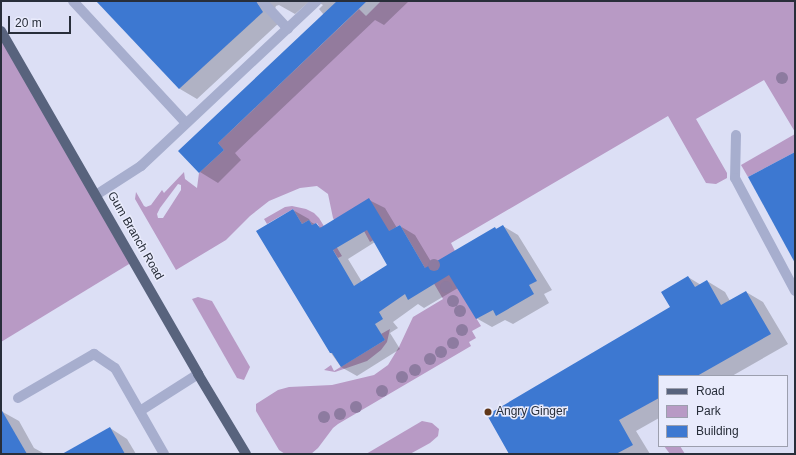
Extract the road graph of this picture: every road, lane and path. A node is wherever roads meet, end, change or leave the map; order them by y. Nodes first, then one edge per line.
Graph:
1 (73, 1) edge
2 (262, 1) edge
3 (317, 1) edge
4 (288, 28) junction
5 (1, 31) edge
6 (186, 123) junction
7 (736, 135) dead end
8 (96, 195) junction
9 (795, 291) edge
10 (198, 374) junction
11 (18, 398) dead end
12 (140, 411) junction
13 (164, 454) edge
14 (246, 454) edge

1 - 6 lane
2 - 4 lane
3 - 4 lane
4 - 6 lane
5 - 8 main road, Gum Branch Road
6 - 8 lane
7 - 9 lane
8 - 10 main road, Gum Branch Road
10 - 12 lane
10 - 14 main road, Gum Branch Road
11 - 12 lane
12 - 13 lane

